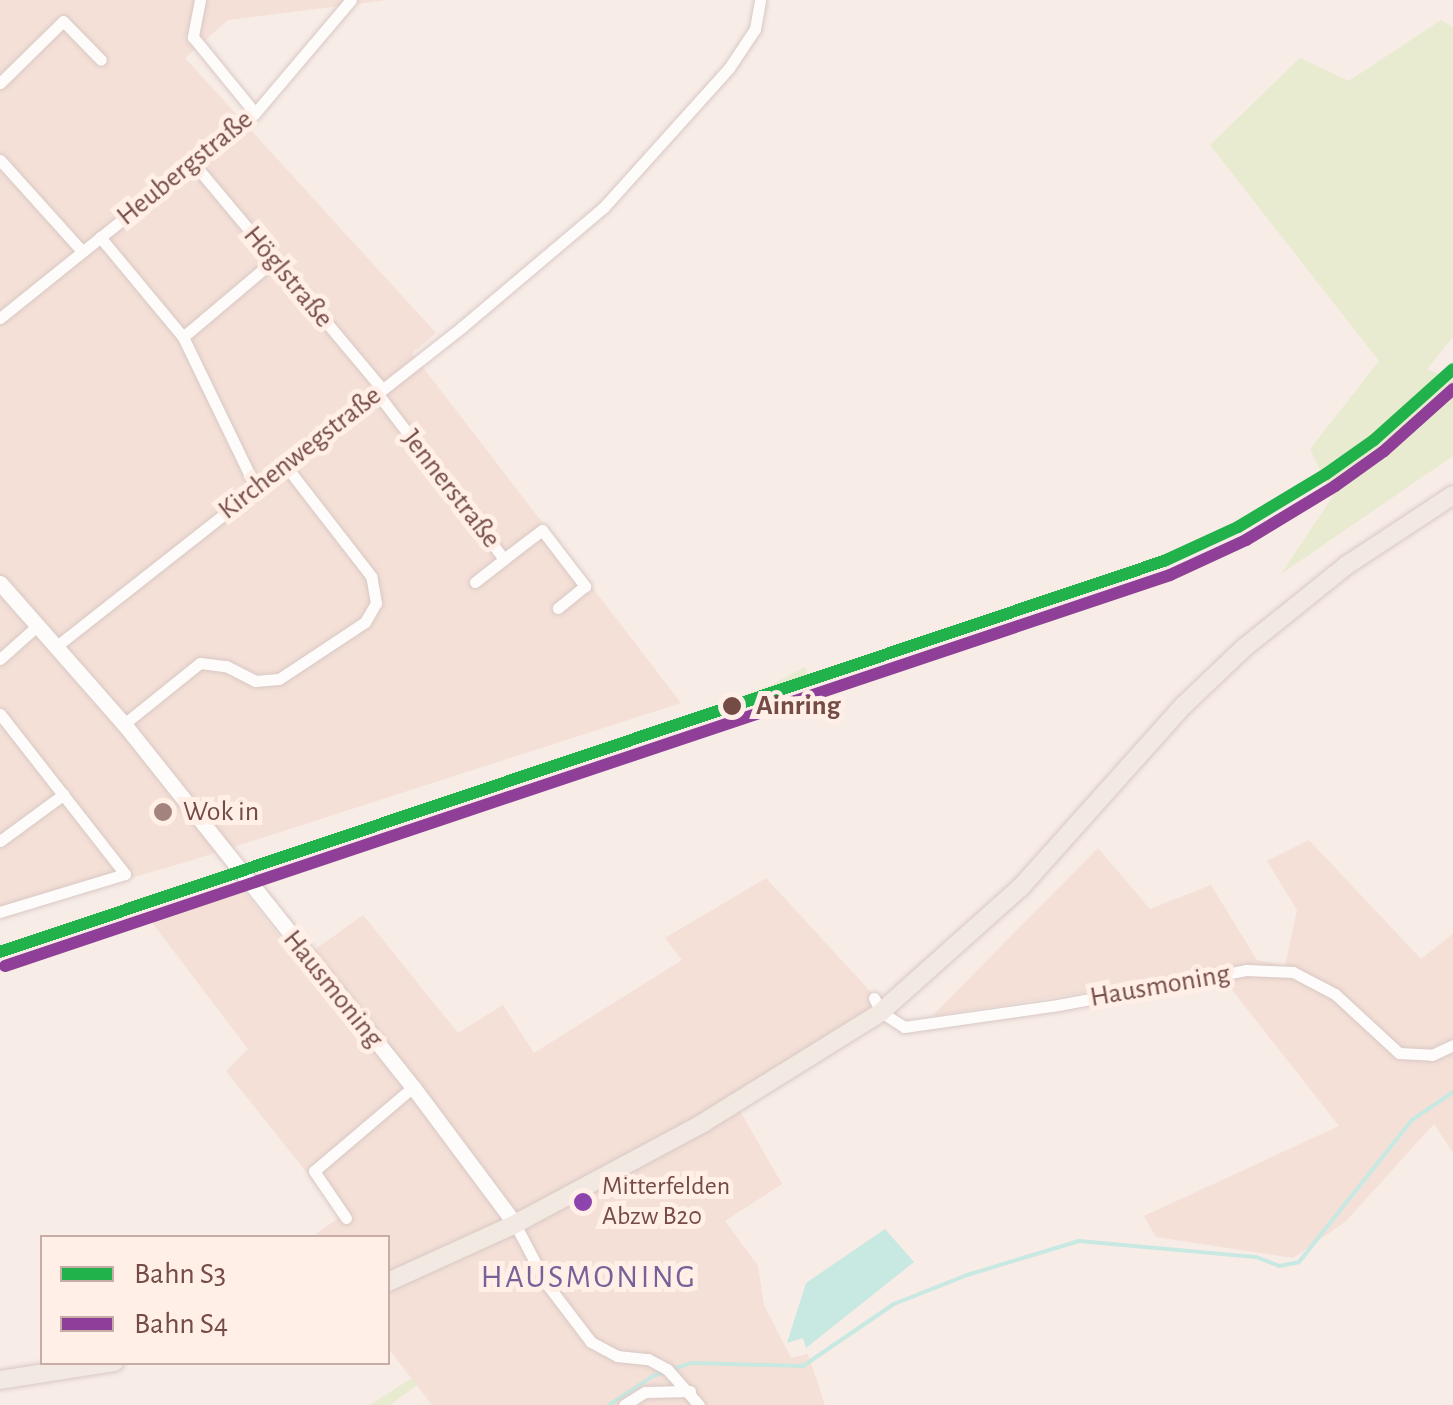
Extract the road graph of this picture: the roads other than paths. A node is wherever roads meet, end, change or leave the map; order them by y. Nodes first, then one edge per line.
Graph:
1 (200, 0) edge
2 (351, 0) edge
3 (760, 0) edge
4 (101, 60) dead end
5 (0, 83) edge
6 (255, 113) junction
7 (0, 160) edge
8 (194, 164) junction
9 (100, 237) junction
10 (82, 251) junction
11 (274, 260) junction
12 (0, 318) edge
13 (183, 337) junction
14 (380, 391) junction
15 (284, 464) junction
16 (256, 486) junction
17 (1453, 495) edge
18 (504, 558) junction
19 (475, 582) dead end
20 (0, 583) edge
21 (558, 608) dead end
22 (37, 626) junction
23 (58, 645) junction
24 (0, 659) edge
25 (0, 714) edge
26 (124, 724) junction
27 (64, 794) junction
28 (0, 841) edge
29 (0, 912) edge
30 (877, 1005) junction
31 (1453, 1045) edge
32 (412, 1087) junction
33 (346, 1218) dead end
34 (515, 1224) junction
35 (390, 1281) edge
36 (96, 1365) edge
37 (0, 1380) edge
38 (690, 1391) junction
39 (624, 1405) edge
40 (699, 1405) edge

1 - 6 street
2 - 6 street, Heubergstraße
3 - 14 street, Kirchenwegstraße
4 - 5 street
6 - 8 street, Heubergstraße
7 - 10 street
8 - 9 street, Heubergstraße
8 - 11 street, Höglstraße
9 - 10 street, Heubergstraße
9 - 13 street
10 - 12 street, Heubergstraße
11 - 13 street
11 - 14 street, Höglstraße
13 - 16 street
14 - 15 street, Kirchenwegstraße
14 - 18 street, Jennerstraße
15 - 16 street, Kirchenwegstraße
15 - 26 street
16 - 23 street, Kirchenwegstraße
17 - 30 main road
18 - 19 street
18 - 21 street, Jennerstraße
20 - 22 street, Hausmoning
22 - 23 street, Hausmoning
22 - 24 street
23 - 26 street, Hausmoning
25 - 27 street
26 - 32 street, Hausmoning
27 - 28 street
27 - 29 street
30 - 31 street, Hausmoning
30 - 34 main road
32 - 33 street
32 - 34 street, Hausmoning
34 - 35 main road
34 - 38 street
36 - 37 main road
38 - 39 street
38 - 40 street

